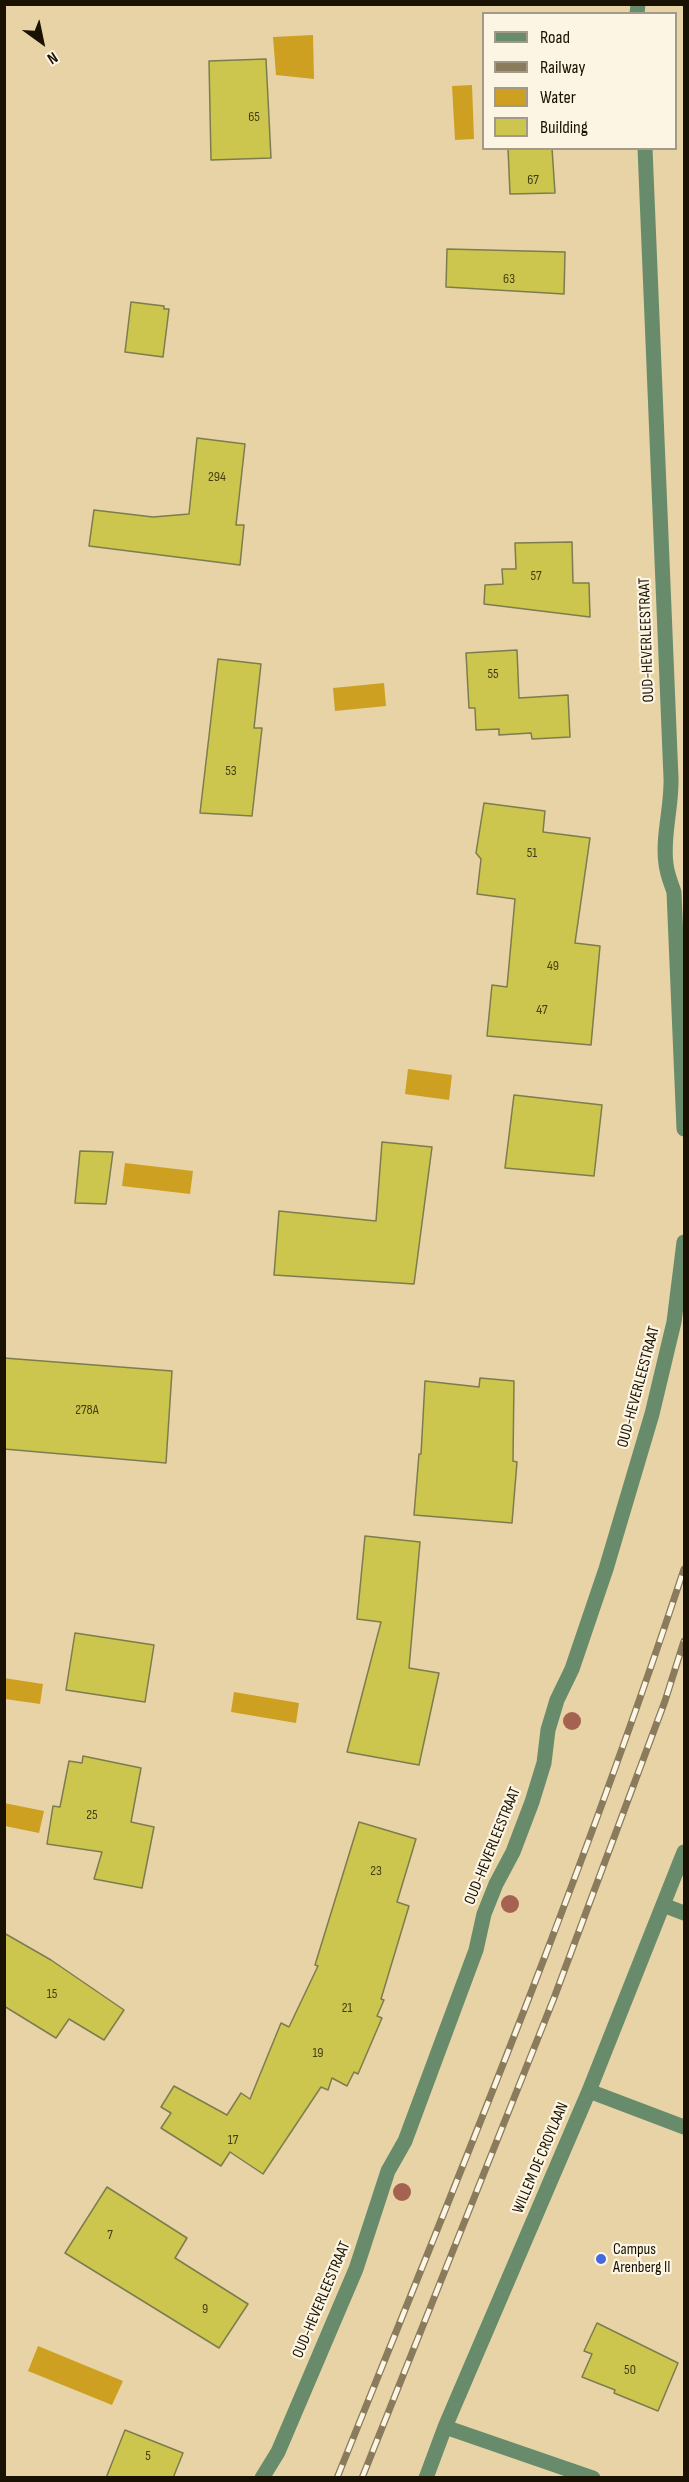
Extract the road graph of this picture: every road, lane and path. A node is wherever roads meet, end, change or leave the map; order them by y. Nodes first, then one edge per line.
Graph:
1 (645, 150) edge
2 (684, 1130) edge
3 (684, 1242) edge
4 (684, 1852) edge
5 (663, 1905) junction
6 (684, 1913) edge
7 (589, 2091) junction
8 (684, 2127) edge
9 (445, 2427) junction
10 (261, 2478) edge
11 (426, 2478) edge
12 (593, 2478) edge

1 - 2 street, OUD-HEVERLEESTRAAT
3 - 10 street, OUD-HEVERLEESTRAAT
4 - 5 street, WILLEM DE CROYLAAN
5 - 6 street
5 - 7 street, WILLEM DE CROYLAAN
7 - 8 street
7 - 9 street, WILLEM DE CROYLAAN
9 - 11 street, WILLEM DE CROYLAAN
9 - 12 street

